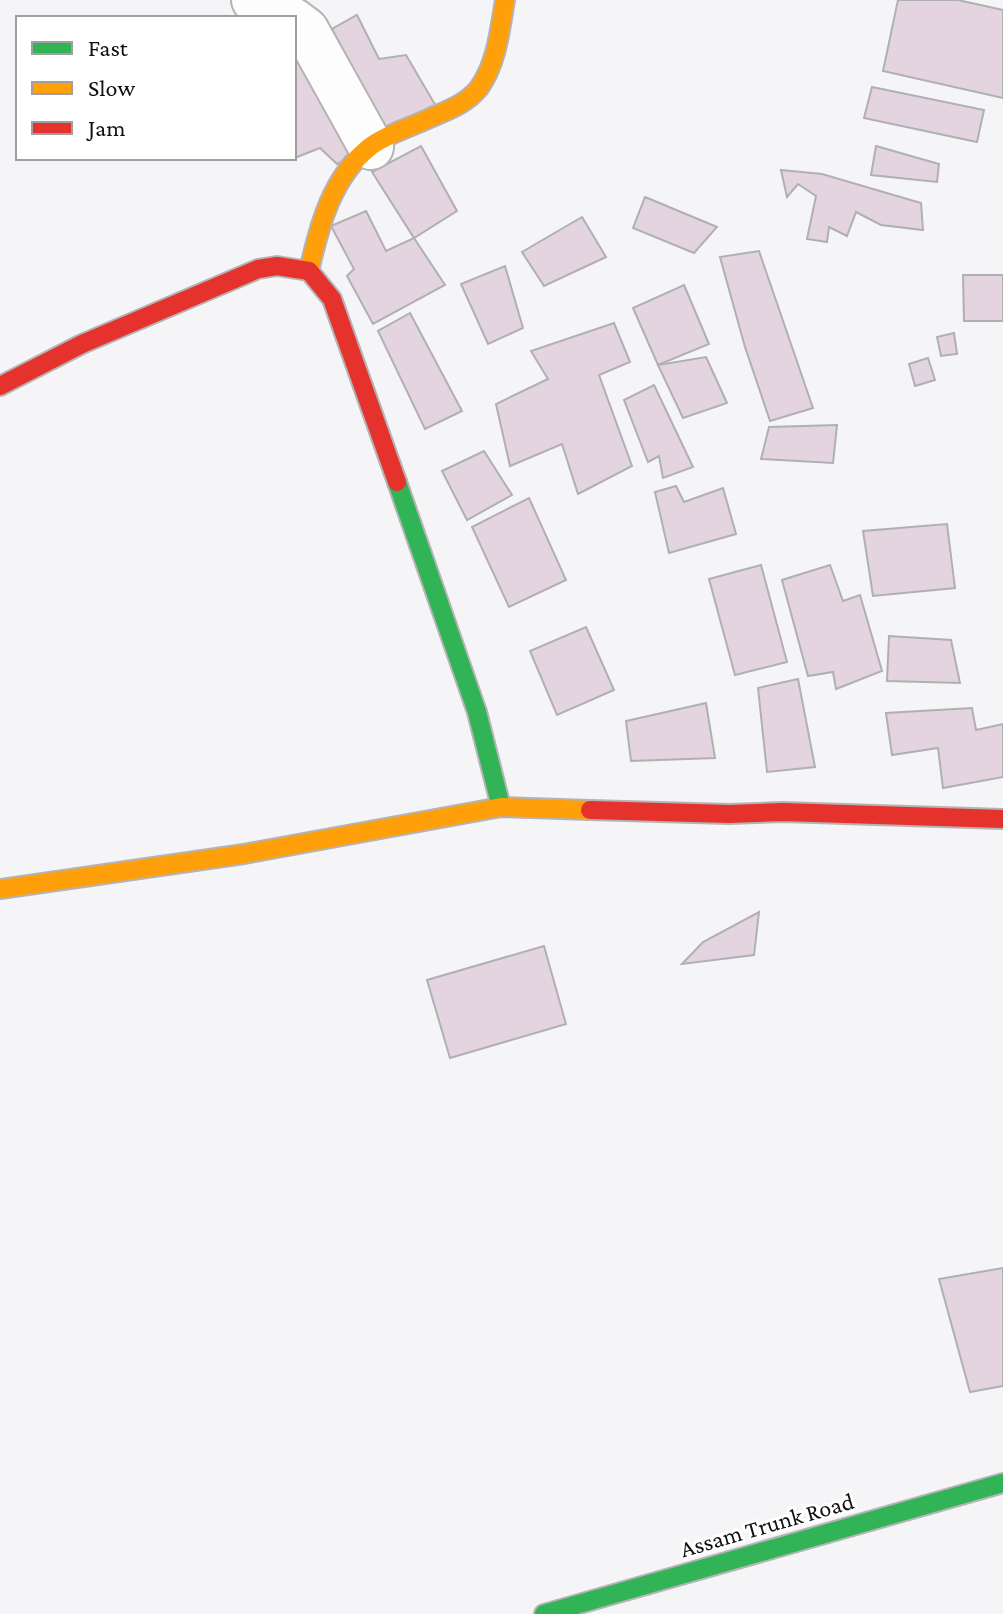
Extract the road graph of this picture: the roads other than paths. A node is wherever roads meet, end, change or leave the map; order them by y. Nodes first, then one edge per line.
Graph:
1 (254, 0) edge
2 (505, 0) edge
3 (284, 16) edge
4 (296, 23) edge
5 (371, 147) junction
6 (309, 271) junction
7 (0, 386) edge
8 (501, 807) junction
9 (1003, 819) edge
10 (0, 889) edge
11 (1003, 1483) edge
12 (544, 1614) edge

1 - 3 street
2 - 5 street
4 - 5 street
5 - 6 street
6 - 7 street
6 - 8 street
8 - 9 street
8 - 10 street
11 - 12 street, Assam Trunk Road

